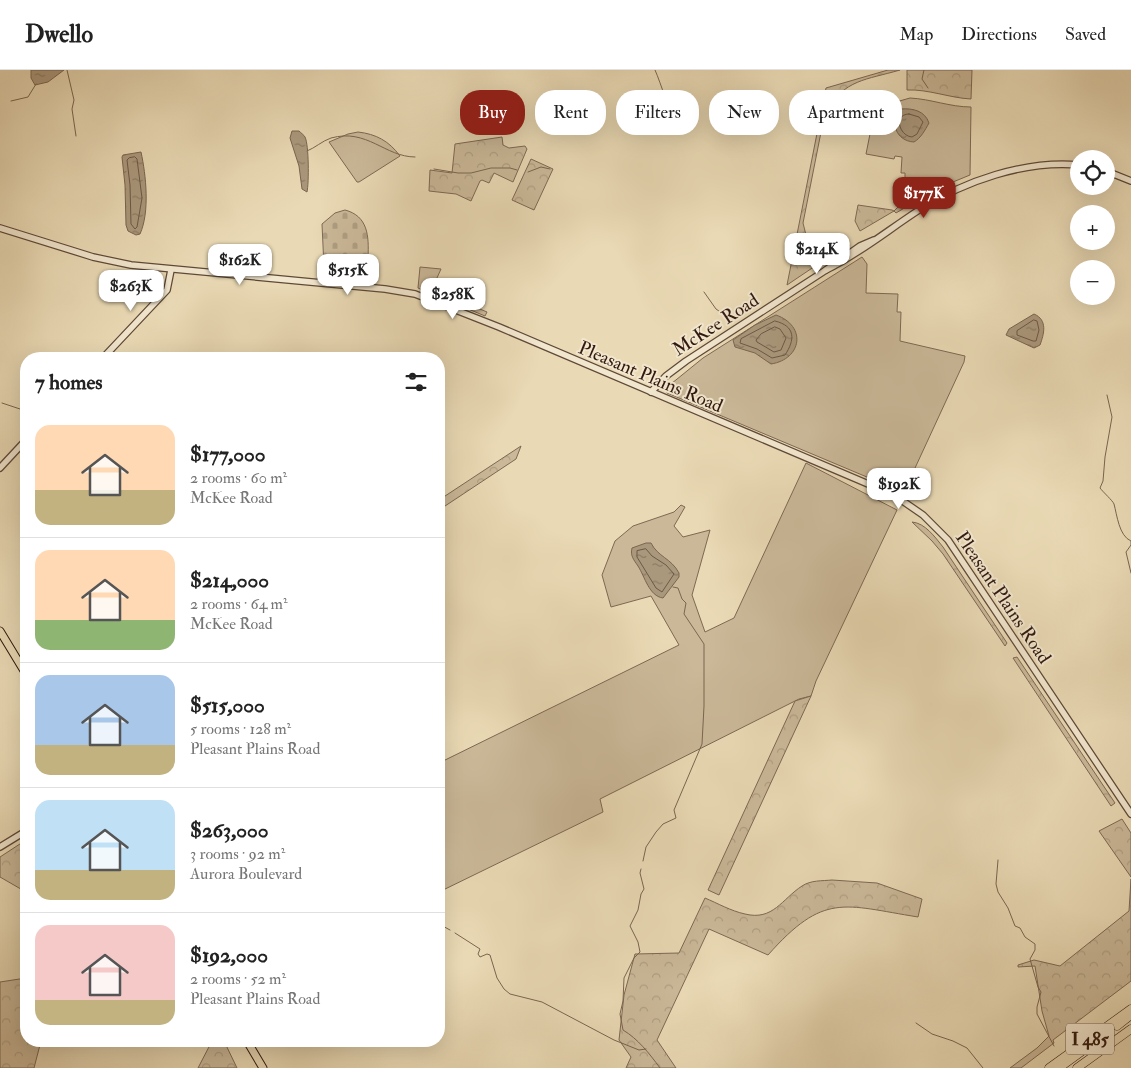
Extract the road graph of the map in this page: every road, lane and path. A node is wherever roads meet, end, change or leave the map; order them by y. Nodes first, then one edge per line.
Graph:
1 (1070, 165) edge
2 (1115, 174) edge
3 (1131, 180) edge
4 (0, 228) edge
5 (171, 270) junction
6 (109, 352) edge
7 (651, 392) junction
8 (20, 446) edge
9 (0, 468) edge
10 (0, 630) edge
11 (20, 664) edge
12 (1131, 814) edge
13 (20, 835) edge
14 (0, 847) edge
15 (1131, 1009) edge
16 (1131, 1016) edge
17 (1131, 1021) edge
18 (1131, 1029) edge
19 (250, 1047) edge
20 (263, 1068) edge
21 (1050, 1068) edge
22 (1059, 1068) edge
23 (1067, 1068) edge
24 (1077, 1068) edge

1 - 7 street, McKee Road
2 - 3 street
4 - 5 street, Pleasant Plains Road
5 - 6 street
5 - 7 street, Pleasant Plains Road
7 - 12 street, Pleasant Plains Road
8 - 9 street
10 - 11 main road
13 - 14 street
15 - 21 highway, I 485
16 - 22 highway, I 485
17 - 23 highway, I 485
18 - 24 highway, I 485
19 - 20 main road

